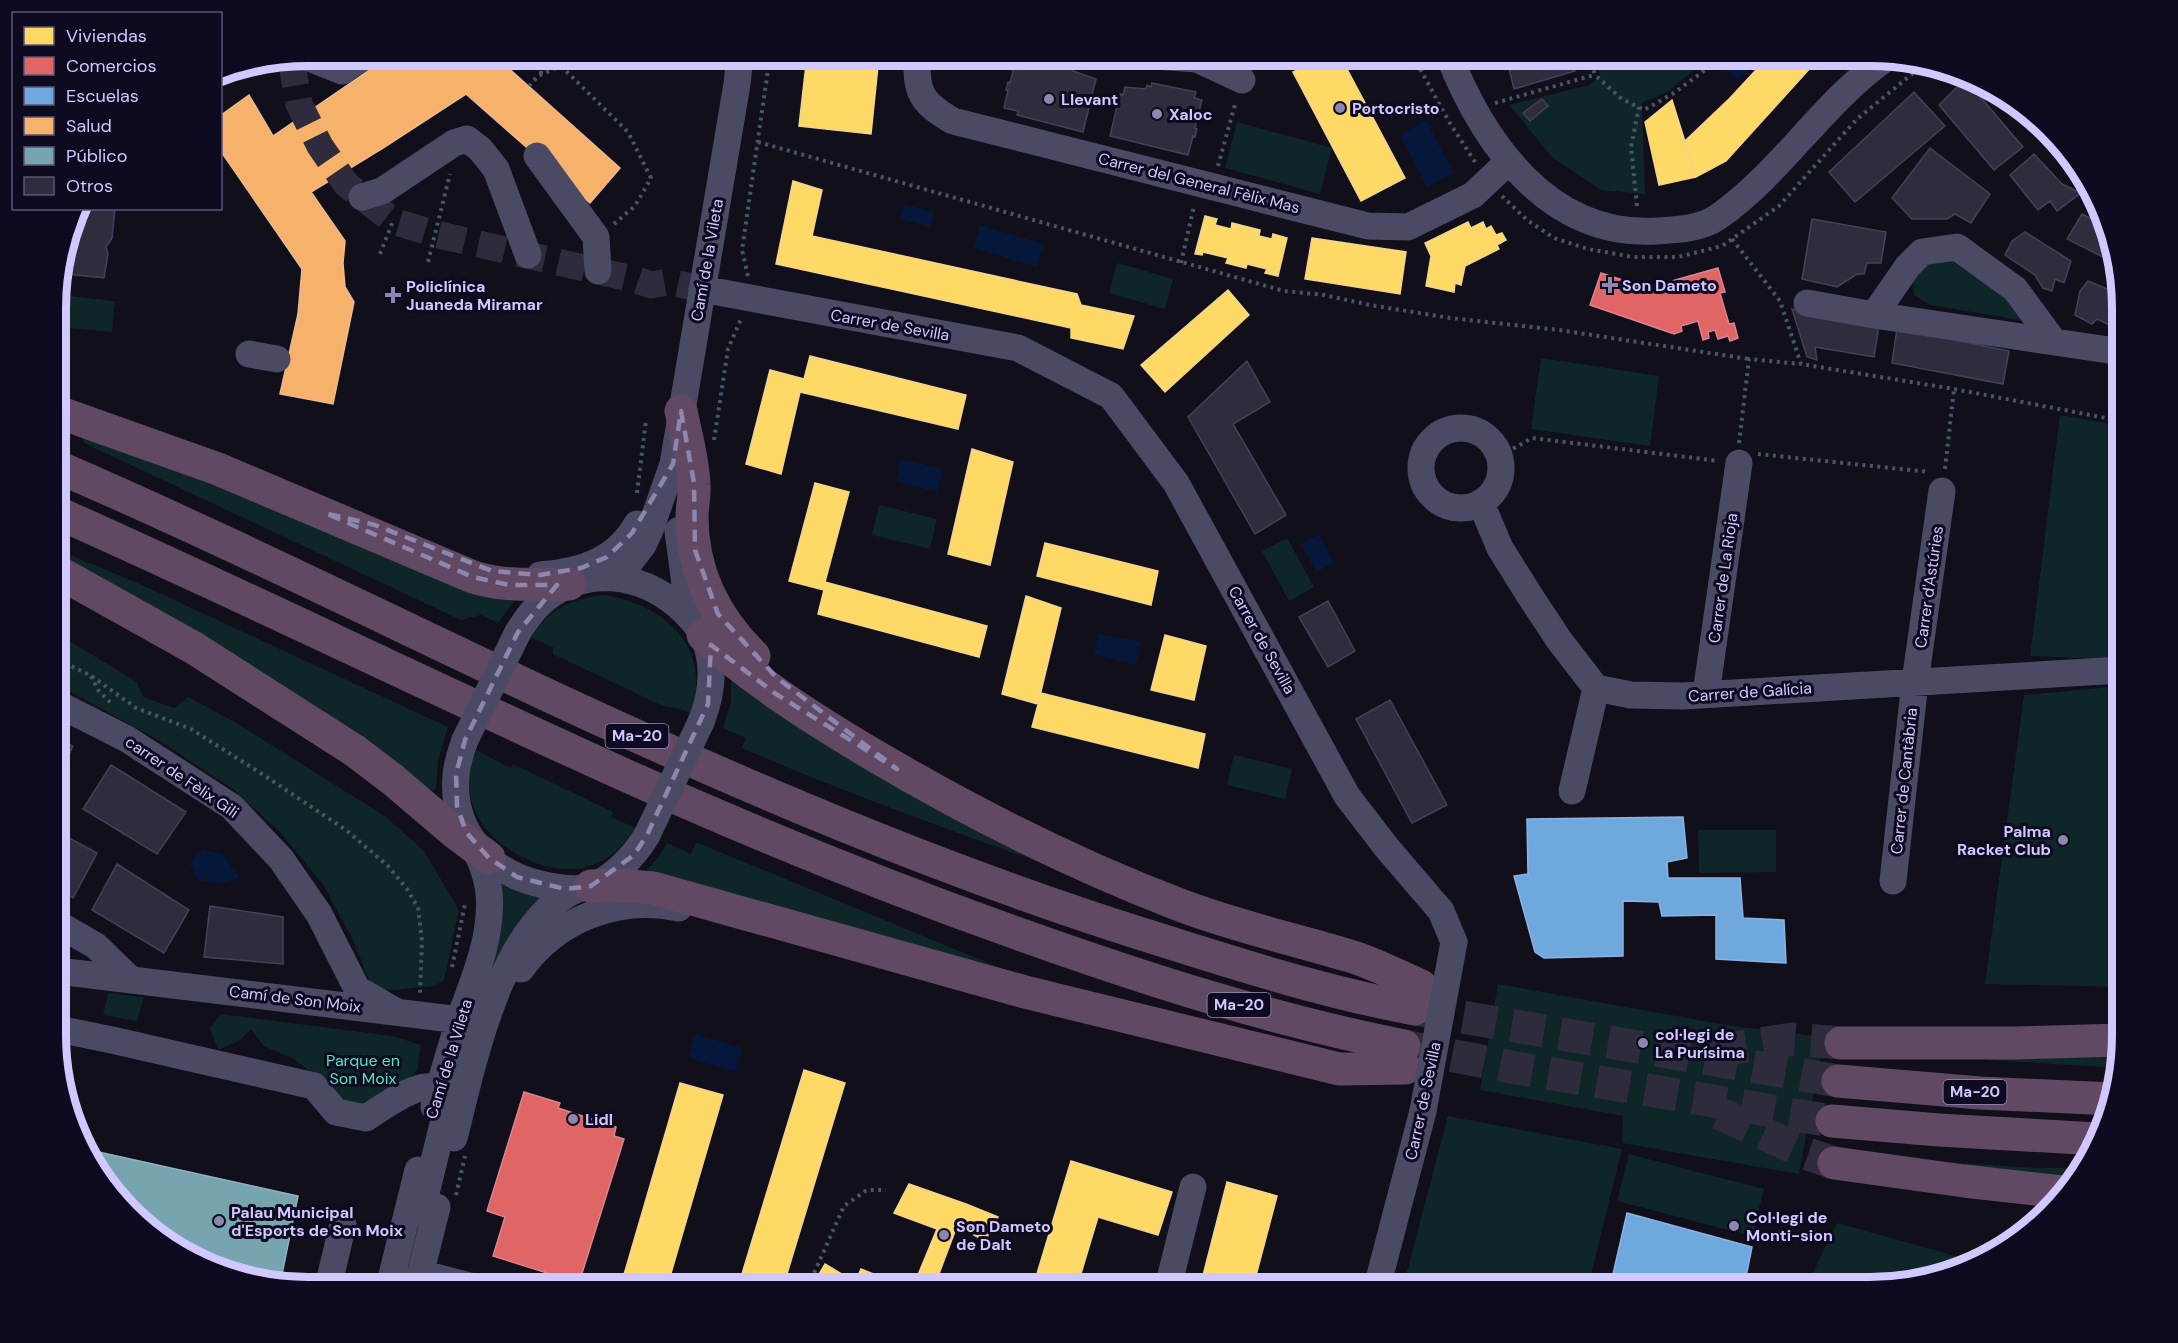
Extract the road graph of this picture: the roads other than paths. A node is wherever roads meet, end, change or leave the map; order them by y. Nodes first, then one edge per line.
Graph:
1 (329, 66) edge
2 (349, 66) edge
3 (739, 66) edge
4 (917, 66) edge
5 (1212, 66) edge
6 (1453, 66) edge
7 (1874, 66) edge
8 (1242, 80) road end
9 (537, 156) dead end
10 (1509, 161) junction
11 (362, 197) dead end
12 (528, 255) dead end
13 (598, 271) dead end
14 (702, 289) junction
15 (1808, 303) dead end
16 (1874, 315) junction
17 (2054, 342) junction
18 (2112, 351) edge
19 (249, 354) dead end
20 (277, 359) dead end
21 (681, 411) junction
22 (66, 415) edge
23 (1739, 457) road end
24 (673, 464) junction
25 (66, 471) edge
26 (1943, 482) road end
27 (1481, 503) junction
28 (325, 513) junction
29 (66, 517) edge
30 (66, 576) edge
31 (603, 577) junction
32 (568, 584) junction
33 (700, 631) junction
34 (2112, 671) edge
35 (1915, 682) junction
36 (1596, 688) junction
37 (1706, 694) junction
38 (66, 708) edge
39 (897, 769) junction
40 (1572, 791) dead end
41 (476, 846) junction
42 (1893, 880) dead end
43 (586, 887) junction
44 (769, 921) junction
45 (66, 929) edge
46 (66, 972) edge
47 (130, 979) junction
48 (395, 1011) junction
49 (490, 1012) junction
50 (460, 1020) junction
51 (66, 1031) edge
52 (2112, 1040) edge
53 (1841, 1043) tunnel mouth
54 (1838, 1081) tunnel mouth
55 (431, 1090) junction
56 (2104, 1099) edge
57 (1832, 1121) tunnel mouth
58 (2089, 1138) edge
59 (1834, 1163) tunnel mouth
60 (1194, 1187) dead end
61 (2054, 1191) edge
62 (343, 1224) dead end
63 (432, 1225) junction
64 (330, 1277) edge
65 (391, 1277) edge
66 (419, 1277) edge
67 (1171, 1277) edge
68 (1380, 1277) edge

1 - 2 street
3 - 14 street, Camí de la Vileta
4 - 10 street, Carrer del General Fèlix Mas
5 - 8 street
6 - 10 street
7 - 10 street
9 - 13 street
11 - 12 street
14 - 21 street, Camí de la Vileta
14 - 68 street, Carrer de Sevilla, bridge
15 - 16 street
16 - 17 street
16 - 17 street
17 - 18 street
19 - 20 street
21 - 24 street, Camí de la Vileta
21 - 39 highway
22 - 28 highway
23 - 37 street, Carrer de La Rioja
24 - 28 street
24 - 31 street, Camí de la Vileta
24 - 33 street, Camí de la Vileta
25 - 39 highway, Ma-20
26 - 35 street, Carrer d'Astúries
27 - 27 street
27 - 36 street
28 - 32 highway
29 - 44 highway, Ma-20
30 - 41 highway
31 - 32 street
31 - 33 street
32 - 41 street, Camí de la Vileta, bridge
33 - 39 highway
33 - 43 street, Camí de la Vileta, bridge
34 - 35 street, Carrer de Galícia
35 - 37 street, Carrer de Galícia
35 - 42 street, Carrer de Cantàbria
36 - 37 street, Carrer de Galícia
36 - 40 street
38 - 48 street, carrer de Fèlix Gili
41 - 43 street
41 - 50 street, Camí de la Vileta
43 - 44 highway
43 - 49 street, Camí de la Vileta
44 - 49 street
45 - 47 street
46 - 47 street
47 - 48 street, Camí de Son Moix
48 - 50 street, Camí de Son Moix
49 - 63 street, Camí de la Vileta
50 - 55 street, Camí de la Vileta
51 - 55 street
52 - 53 highway
54 - 56 highway, Ma-20
55 - 63 street
55 - 65 street, Camí de la Vileta
57 - 58 highway
59 - 61 highway
60 - 67 street
62 - 64 street
63 - 66 street, Camí de la Vileta

